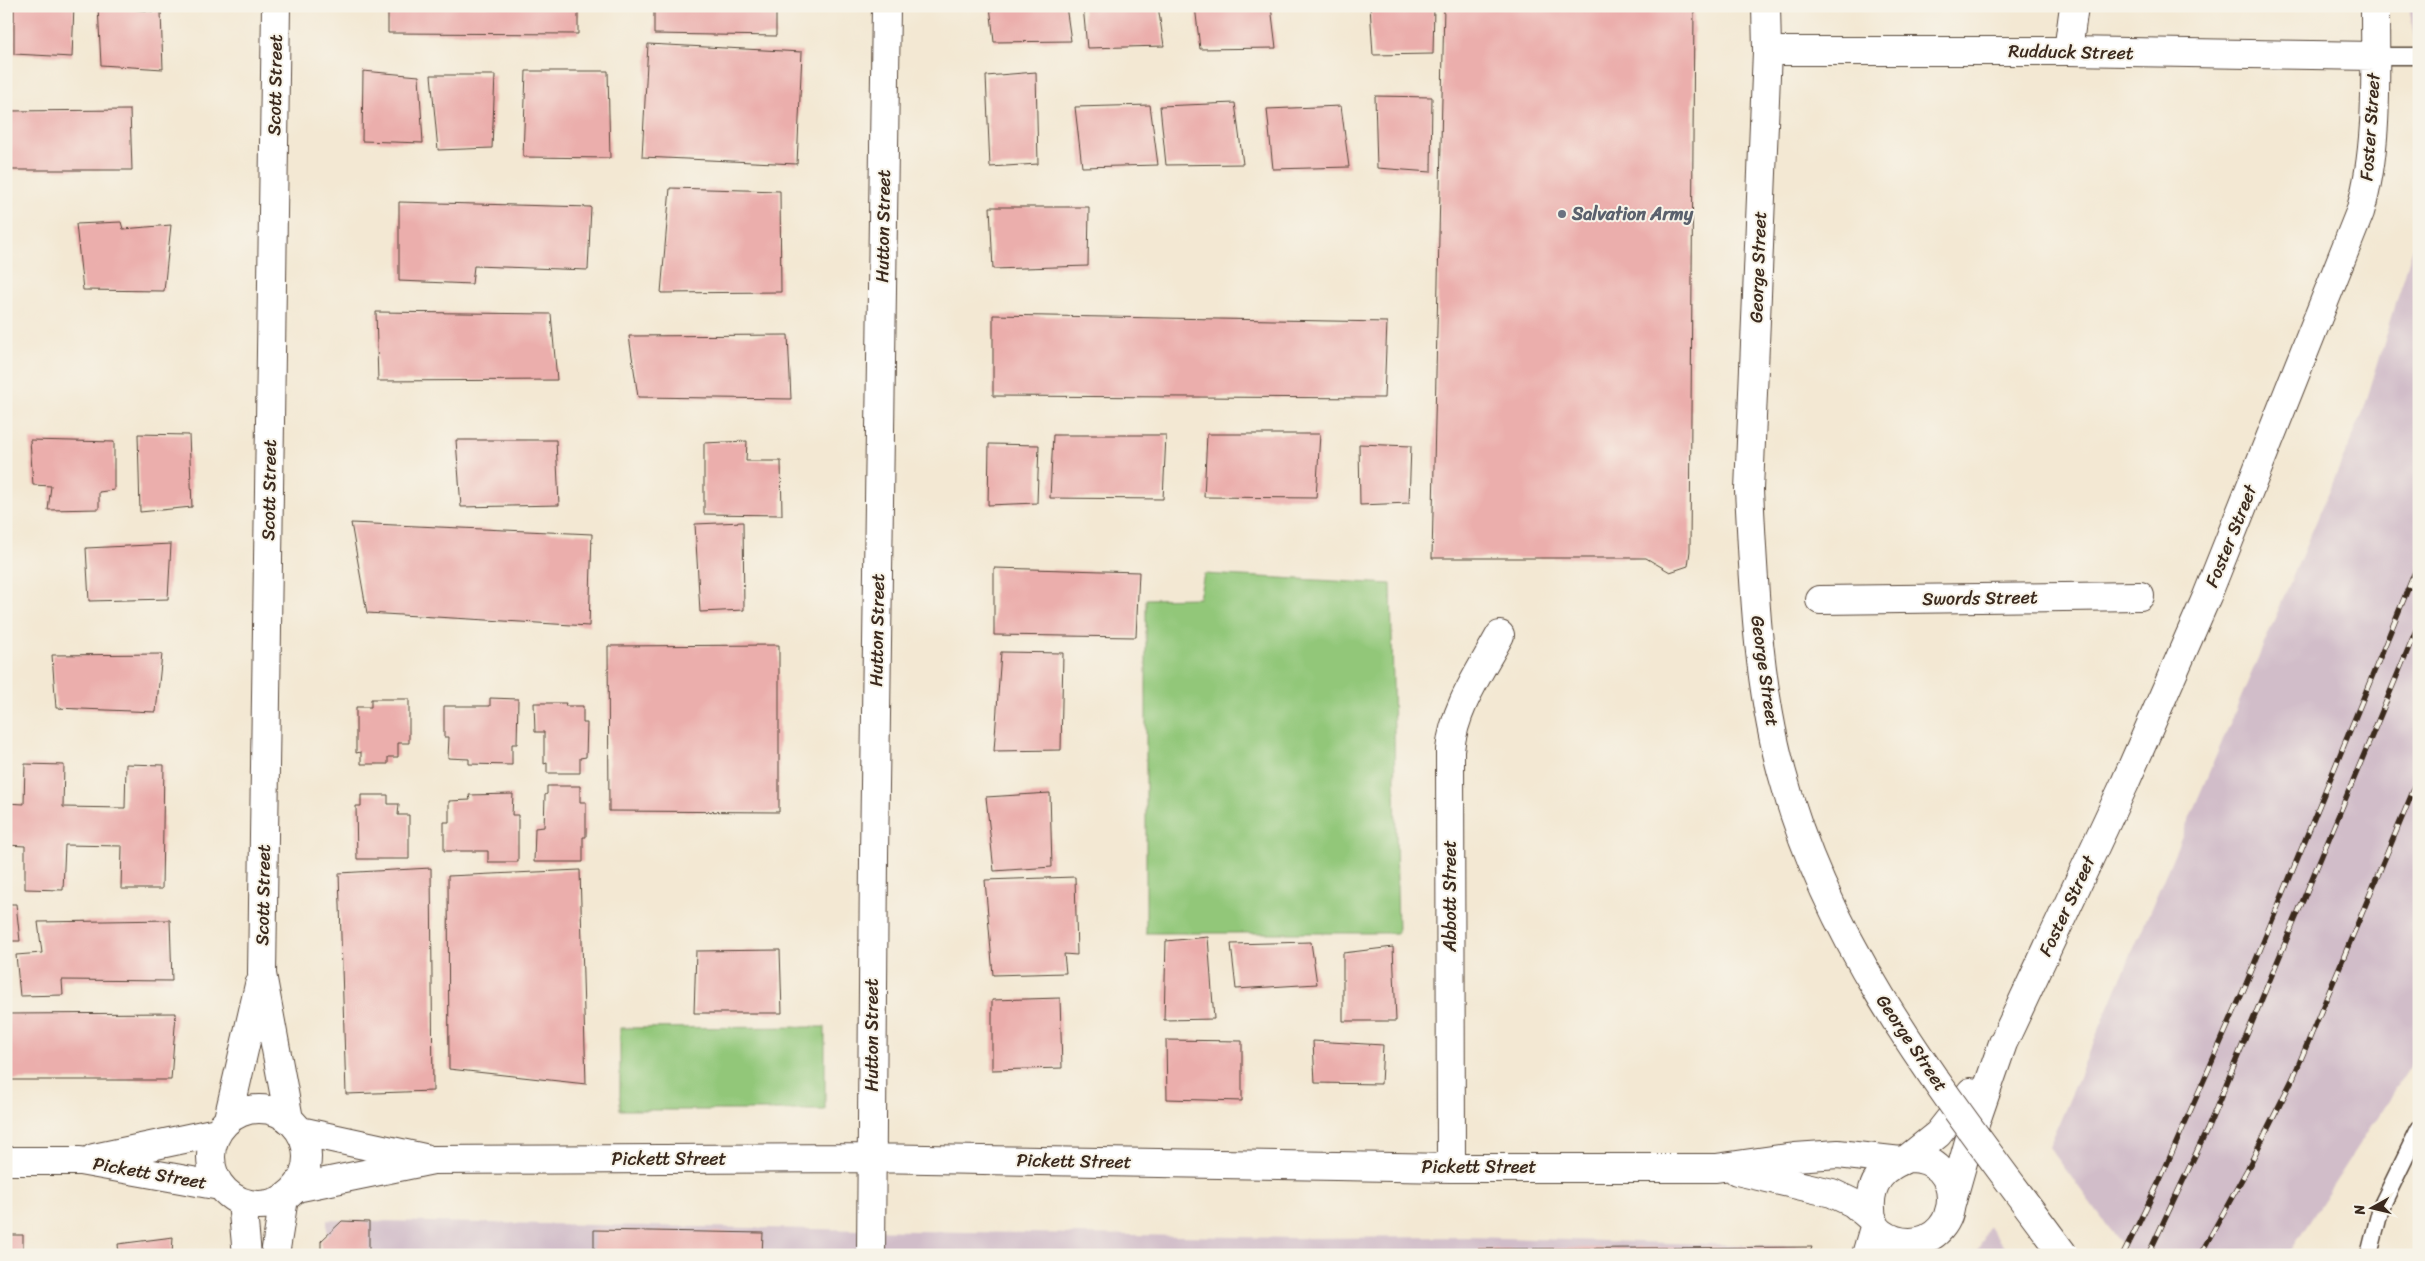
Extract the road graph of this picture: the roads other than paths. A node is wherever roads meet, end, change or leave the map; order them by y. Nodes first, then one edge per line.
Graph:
1 (276, 6) edge
2 (886, 6) edge
3 (1766, 6) edge
4 (2074, 6) edge
5 (2375, 6) edge
6 (1767, 51) junction
7 (2068, 52) junction
8 (2375, 56) junction
9 (2419, 56) edge
10 (2140, 596) dead end
11 (1820, 600) dead end
12 (1500, 635) dead end
13 (262, 974) junction
14 (2004, 1043) junction
15 (294, 1125) junction
16 (223, 1126) junction
17 (2419, 1129) edge
18 (871, 1158) junction
19 (1904, 1159) junction
20 (433, 1160) junction
21 (6, 1161) edge
22 (80, 1161) junction
23 (1451, 1168) junction
24 (1716, 1168) junction
25 (220, 1186) junction
26 (290, 1193) junction
27 (242, 1202) junction
28 (1874, 1222) junction
29 (1944, 1222) junction
30 (247, 1255) edge
31 (275, 1255) edge
32 (871, 1255) edge
33 (1866, 1255) edge
34 (1918, 1255) edge
35 (2064, 1255) edge
36 (2369, 1255) edge

1 - 13 street, Scott Street
2 - 18 street, Hutton Street
3 - 6 street, George Street
4 - 7 street
5 - 8 street, Foster Street
6 - 7 street, Rudduck Street
6 - 35 street, George Street, bridge
7 - 8 street, Rudduck Street
8 - 9 lane
8 - 14 street, Foster Street
10 - 11 street, Swords Street
12 - 23 street, Abbott Street
13 - 15 street, Scott Street
13 - 16 street, Scott Street
14 - 19 street, Foster Street
14 - 29 street, Foster Street
15 - 16 street
15 - 20 street, Pickett Street
15 - 26 street
16 - 22 street, Pickett Street
16 - 25 street
17 - 36 lane
18 - 20 street, Pickett Street
18 - 23 street, Pickett Street
18 - 32 street, Hutton Street
19 - 24 street, Pickett Street
19 - 28 street
19 - 29 street
20 - 26 street, Pickett Street
21 - 22 street, Pickett Street
22 - 25 street, Pickett Street
23 - 24 street, Pickett Street
24 - 28 street, Pickett Street
25 - 27 street
26 - 27 street
26 - 31 street
27 - 30 street
28 - 29 street
28 - 33 street
29 - 34 street

